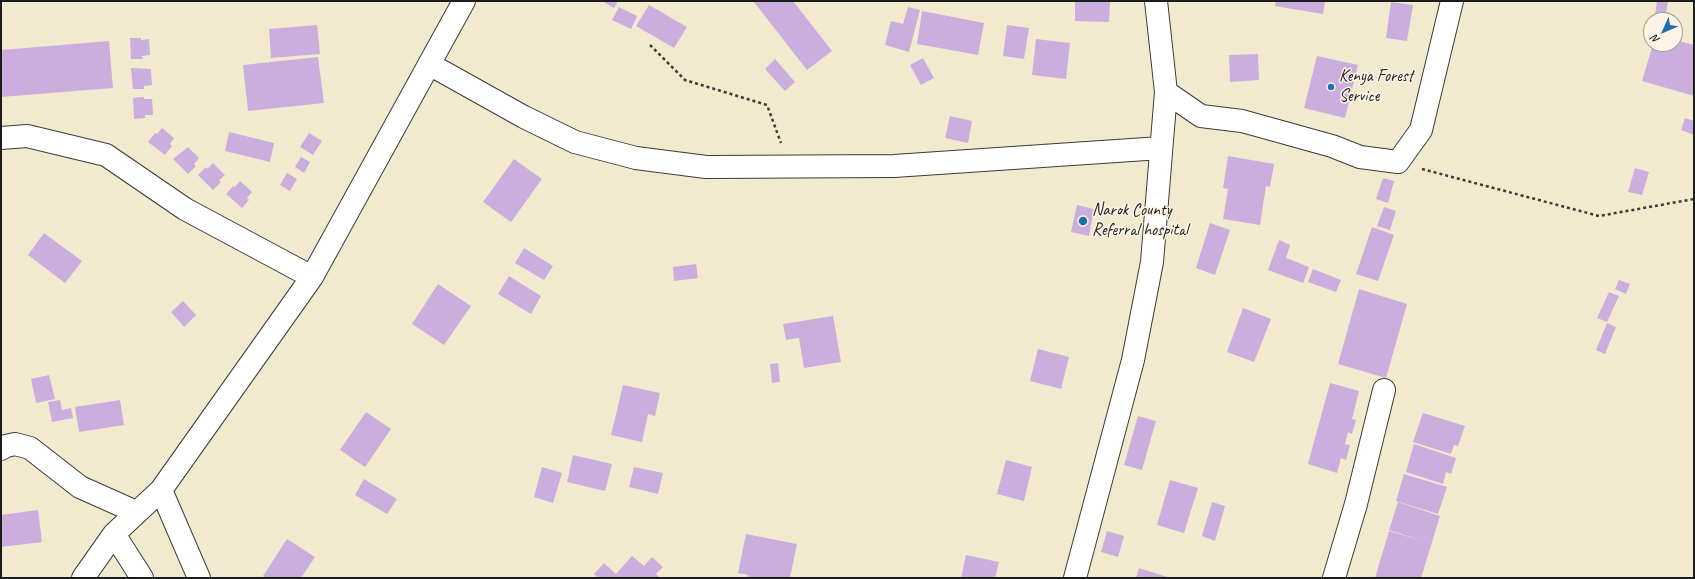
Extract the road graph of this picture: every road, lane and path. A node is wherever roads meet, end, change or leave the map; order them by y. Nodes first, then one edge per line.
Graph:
1 (464, 1) edge
2 (1156, 1) edge
3 (1452, 1) edge
4 (650, 45) dead end
5 (429, 64) junction
6 (1166, 92) junction
7 (1, 138) edge
8 (1161, 148) junction
9 (1398, 162) junction
10 (789, 166) junction
11 (1694, 199) edge
12 (312, 277) junction
13 (1384, 390) dead end
14 (1, 449) edge
15 (161, 490) junction
16 (136, 512) junction
17 (114, 534) junction
18 (83, 578) edge
19 (142, 578) edge
20 (198, 578) edge
21 (1075, 578) edge
22 (1334, 578) edge

1 - 5 street
2 - 6 street
3 - 9 street
4 - 10 path
5 - 10 street
5 - 12 street
6 - 8 street
6 - 9 street
7 - 12 street
8 - 10 street
8 - 21 street
9 - 11 path
12 - 15 street
13 - 22 street
14 - 16 street
15 - 16 street
15 - 20 street
16 - 17 street
17 - 18 street
17 - 19 street

